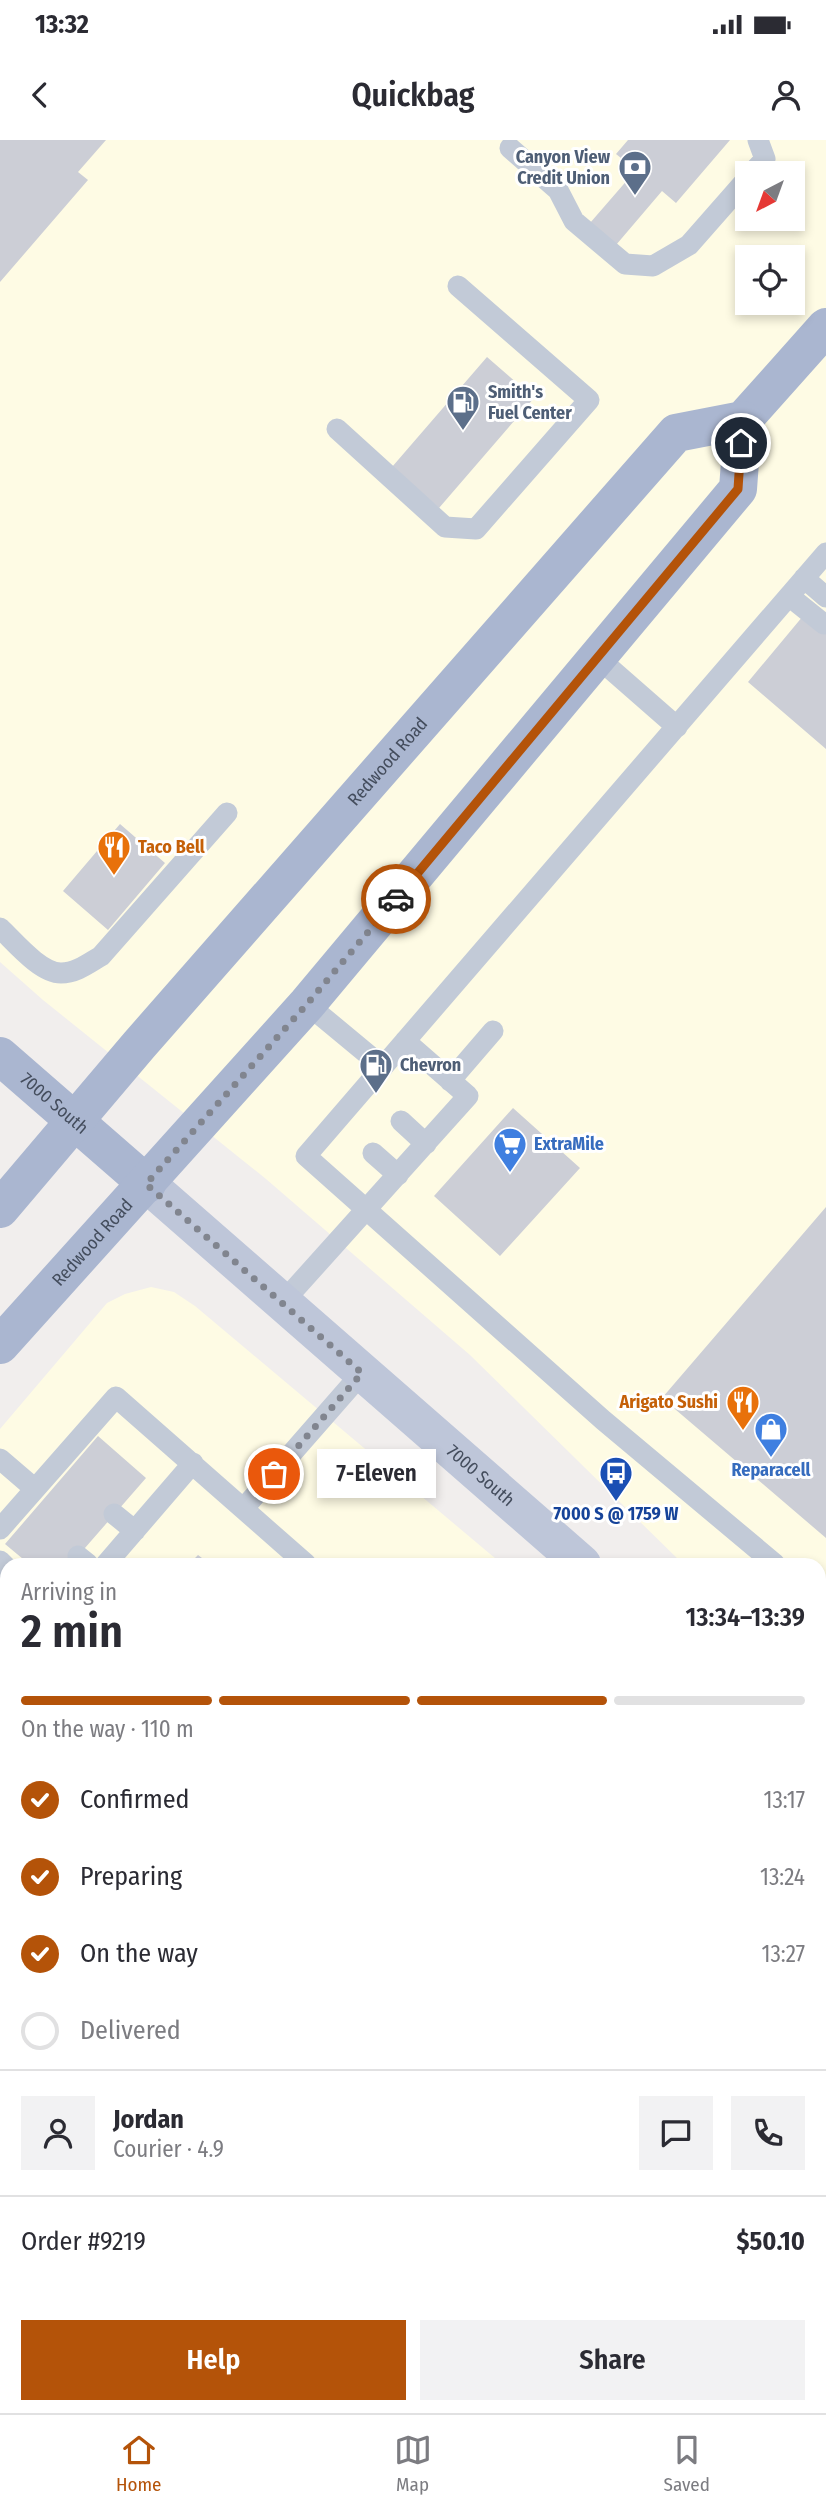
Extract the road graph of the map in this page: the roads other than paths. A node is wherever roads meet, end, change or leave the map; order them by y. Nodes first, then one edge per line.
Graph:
1 (758, 140) edge
2 (510, 148) dead end
3 (763, 161) edge
4 (735, 193) edge
5 (458, 286) dead end
6 (823, 336) edge
7 (743, 420) junction
8 (337, 429) dead end
9 (818, 568) edge
10 (789, 596) junction
11 (826, 597) edge
12 (824, 624) dead end
13 (597, 657) junction
14 (677, 727) junction
15 (227, 813) dead end
16 (0, 928) edge
17 (307, 1004) junction
18 (493, 1031) dead end
19 (404, 1041) junction
20 (0, 1056) edge
21 (383, 1067) junction
22 (450, 1081) junction
23 (75, 1120) junction
24 (401, 1121) dead end
25 (426, 1144) junction
26 (373, 1153) dead end
27 (398, 1175) junction
28 (146, 1184) junction
29 (0, 1209) edge
30 (367, 1209) junction
31 (282, 1303) junction
32 (0, 1345) edge
33 (362, 1373) junction
34 (0, 1458) edge
35 (192, 1463) junction
36 (35, 1489) junction
37 (244, 1508) junction
38 (114, 1514) dead end
39 (0, 1529) edge
40 (135, 1531) junction
41 (111, 1558) edge
42 (299, 1558) edge
43 (575, 1558) edge
44 (768, 1558) edge

1 - 3 lane
2 - 4 lane
5 - 8 lane
6 - 7 main road
7 - 13 main road, Redwood Road
7 - 23 main road, Redwood Road
9 - 10 lane
9 - 11 lane
10 - 12 lane
10 - 14 lane
13 - 14 lane
13 - 17 main road, Redwood Road
14 - 19 lane
15 - 16 lane
17 - 21 lane
17 - 28 main road, Redwood Road
18 - 22 lane
19 - 21 lane
19 - 22 lane
20 - 23 main road, 7000 South
21 - 30 lane
22 - 25 lane
23 - 28 main road, 7000 South
23 - 29 main road, Redwood Road
24 - 25 lane
25 - 27 lane
26 - 27 lane
27 - 30 lane
28 - 31 main road, 7000 South
28 - 32 main road, Redwood Road
30 - 31 lane
30 - 44 lane
31 - 33 main road, 7000 South
33 - 37 lane
33 - 43 main road, 7000 South
34 - 36 lane
35 - 36 lane
35 - 37 lane
35 - 40 lane
36 - 39 lane
37 - 42 lane
38 - 40 lane
40 - 41 lane

